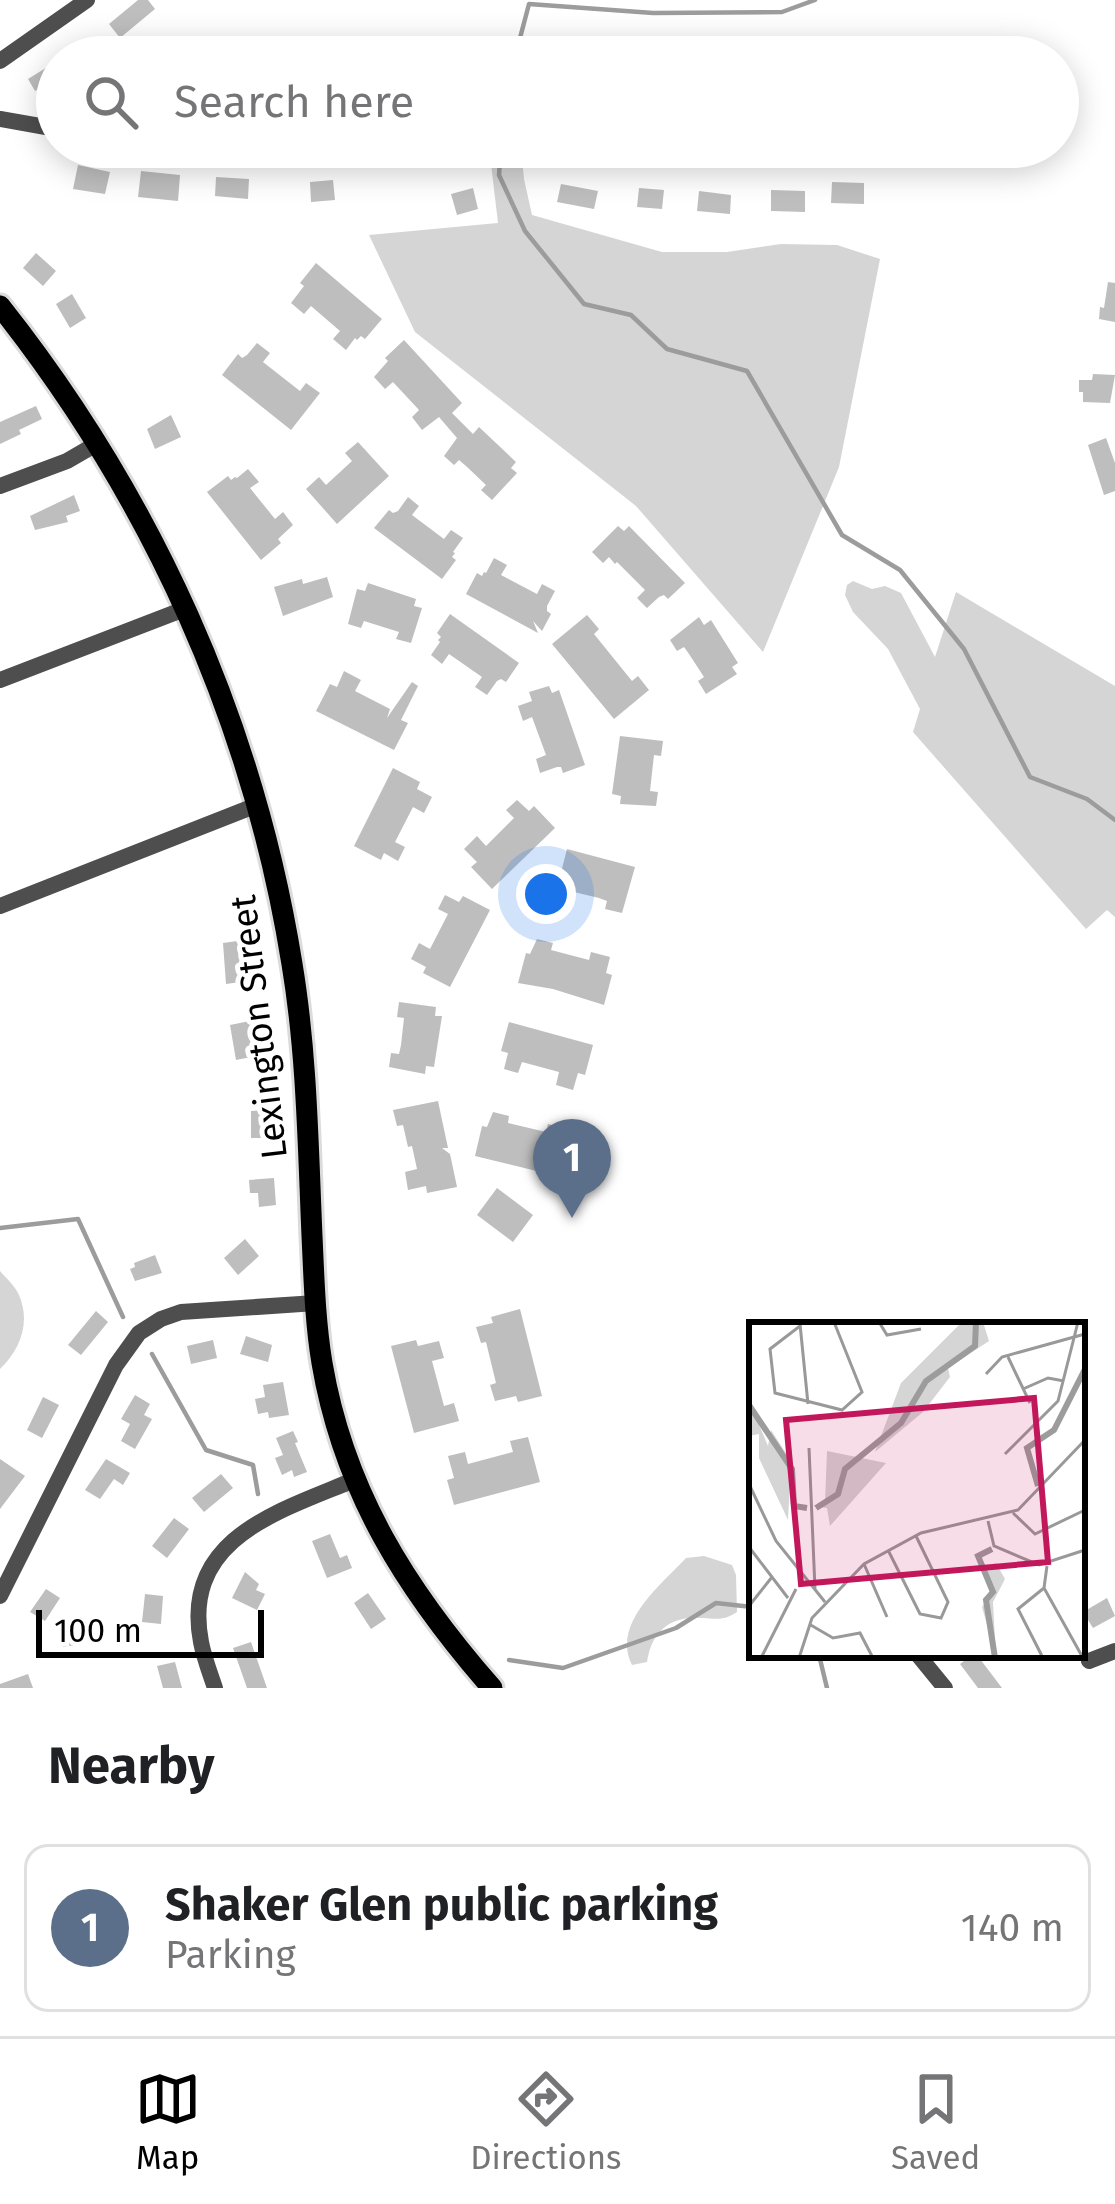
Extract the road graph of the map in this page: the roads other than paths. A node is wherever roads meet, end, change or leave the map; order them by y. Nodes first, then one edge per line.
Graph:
1 (87, 0) edge
2 (0, 61) edge
3 (0, 119) edge
4 (36, 125) edge
5 (0, 306) edge
6 (98, 443) junction
7 (0, 486) edge
8 (187, 608) junction
9 (0, 680) edge
10 (257, 805) junction
11 (0, 906) edge
12 (316, 1303) junction
13 (354, 1480) junction
14 (0, 1596) edge
15 (1115, 1651) edge
16 (921, 1658) edge
17 (1089, 1661) dead end
18 (215, 1688) edge
19 (493, 1688) edge
20 (945, 1688) edge

1 - 2 street
3 - 4 street
5 - 6 main road, Lexington Street
6 - 7 street
6 - 8 main road, Lexington Street
8 - 9 street
8 - 10 main road, Lexington Street
10 - 11 street
10 - 12 main road, Lexington Street
12 - 13 main road, Lexington Street
12 - 14 street
13 - 18 street
13 - 19 main road, Lexington Street
15 - 17 street
16 - 20 street

